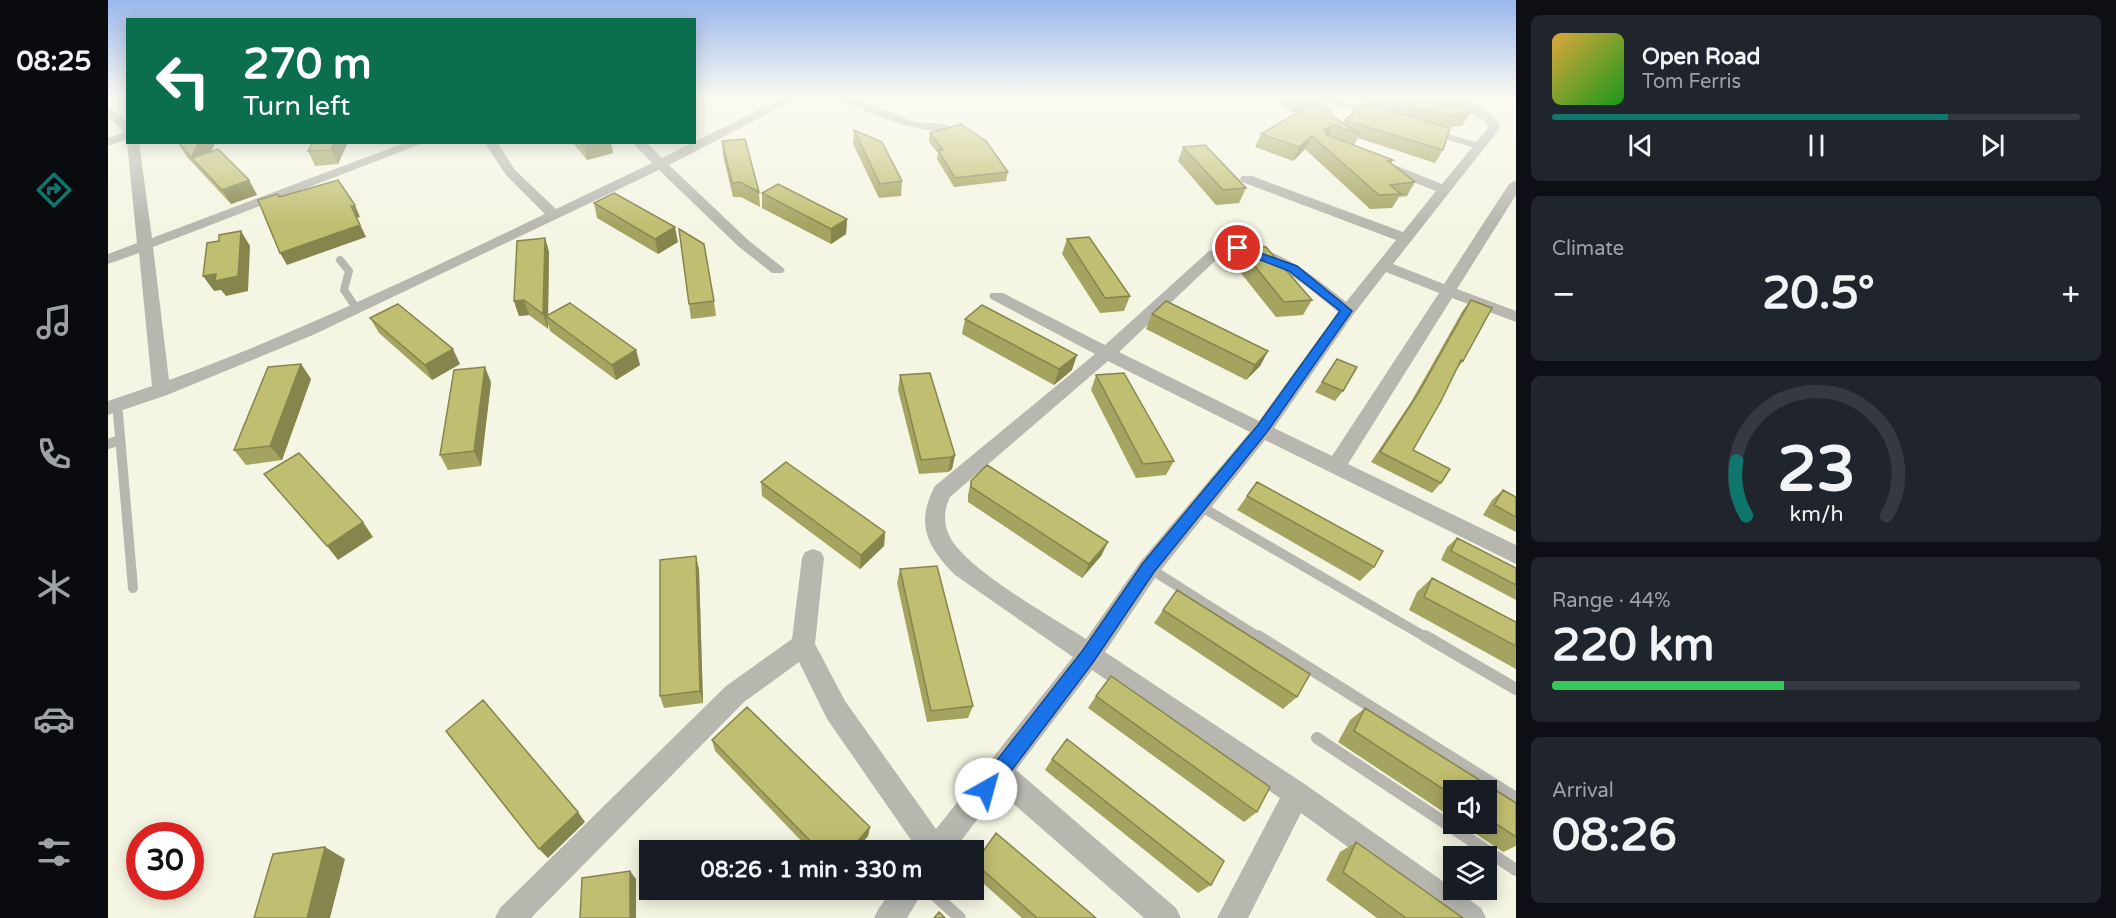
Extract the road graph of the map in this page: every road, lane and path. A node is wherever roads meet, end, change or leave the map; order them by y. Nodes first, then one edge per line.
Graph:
1 (710, 140) edge
2 (1458, 140) edge
3 (1483, 140) edge
4 (133, 144) edge
5 (415, 144) edge
6 (491, 144) edge
7 (640, 144) edge
8 (1478, 146) junction
9 (1370, 160) edge
10 (661, 165) junction
11 (1247, 179) dead end
12 (1516, 184) edge
13 (1444, 189) junction
14 (554, 215) junction
15 (1405, 238) junction
16 (144, 245) junction
17 (108, 259) edge
18 (340, 260) dead end
19 (1384, 266) junction
20 (777, 270) dead end
21 (1449, 290) junction
22 (997, 296) dead end
23 (357, 309) junction
24 (1347, 311) junction
25 (1516, 317) edge
26 (1106, 354) junction
27 (161, 391) junction
28 (112, 407) edge
29 (1263, 429) junction
30 (120, 440) junction
31 (108, 444) edge
32 (1337, 465) junction
33 (1198, 505) junction
34 (1516, 555) edge
35 (813, 558) dead end
36 (1149, 568) junction
37 (133, 588) dead end
38 (803, 645) junction
39 (1088, 656) junction
40 (1516, 689) edge
41 (1317, 738) dead end
42 (999, 773) junction
43 (1297, 794) junction
44 (1516, 798) edge
45 (929, 840) edge
46 (944, 840) edge
47 (1516, 870) edge
48 (902, 900) edge
49 (940, 900) edge
50 (510, 918) edge
51 (889, 918) edge
52 (960, 918) edge
53 (1166, 918) edge
54 (1232, 918) edge
55 (1471, 918) edge

1 - 10 street
2 - 8 lane
3 - 8 street
4 - 16 street
5 - 16 street
6 - 14 street
7 - 10 street
8 - 13 street
9 - 13 street
10 - 14 street
10 - 20 street
11 - 15 street
12 - 21 street
13 - 15 street
14 - 23 street
15 - 19 street
16 - 17 street
16 - 27 street
18 - 23 lane
19 - 21 street
19 - 24 street
21 - 25 street
21 - 32 street
22 - 26 street
23 - 27 street
24 - 26 street
24 - 29 street
26 - 29 street
26 - 39 street
27 - 28 street
28 - 30 lane
29 - 32 street
29 - 33 street
30 - 31 lane
30 - 37 lane
32 - 34 street
33 - 36 street
33 - 40 lane
35 - 38 street
36 - 39 street
36 - 44 lane
38 - 45 street
38 - 50 street
39 - 42 street
39 - 43 street
41 - 47 lane
42 - 46 street
42 - 53 street
43 - 54 street
43 - 55 street
48 - 51 street
49 - 52 lane

